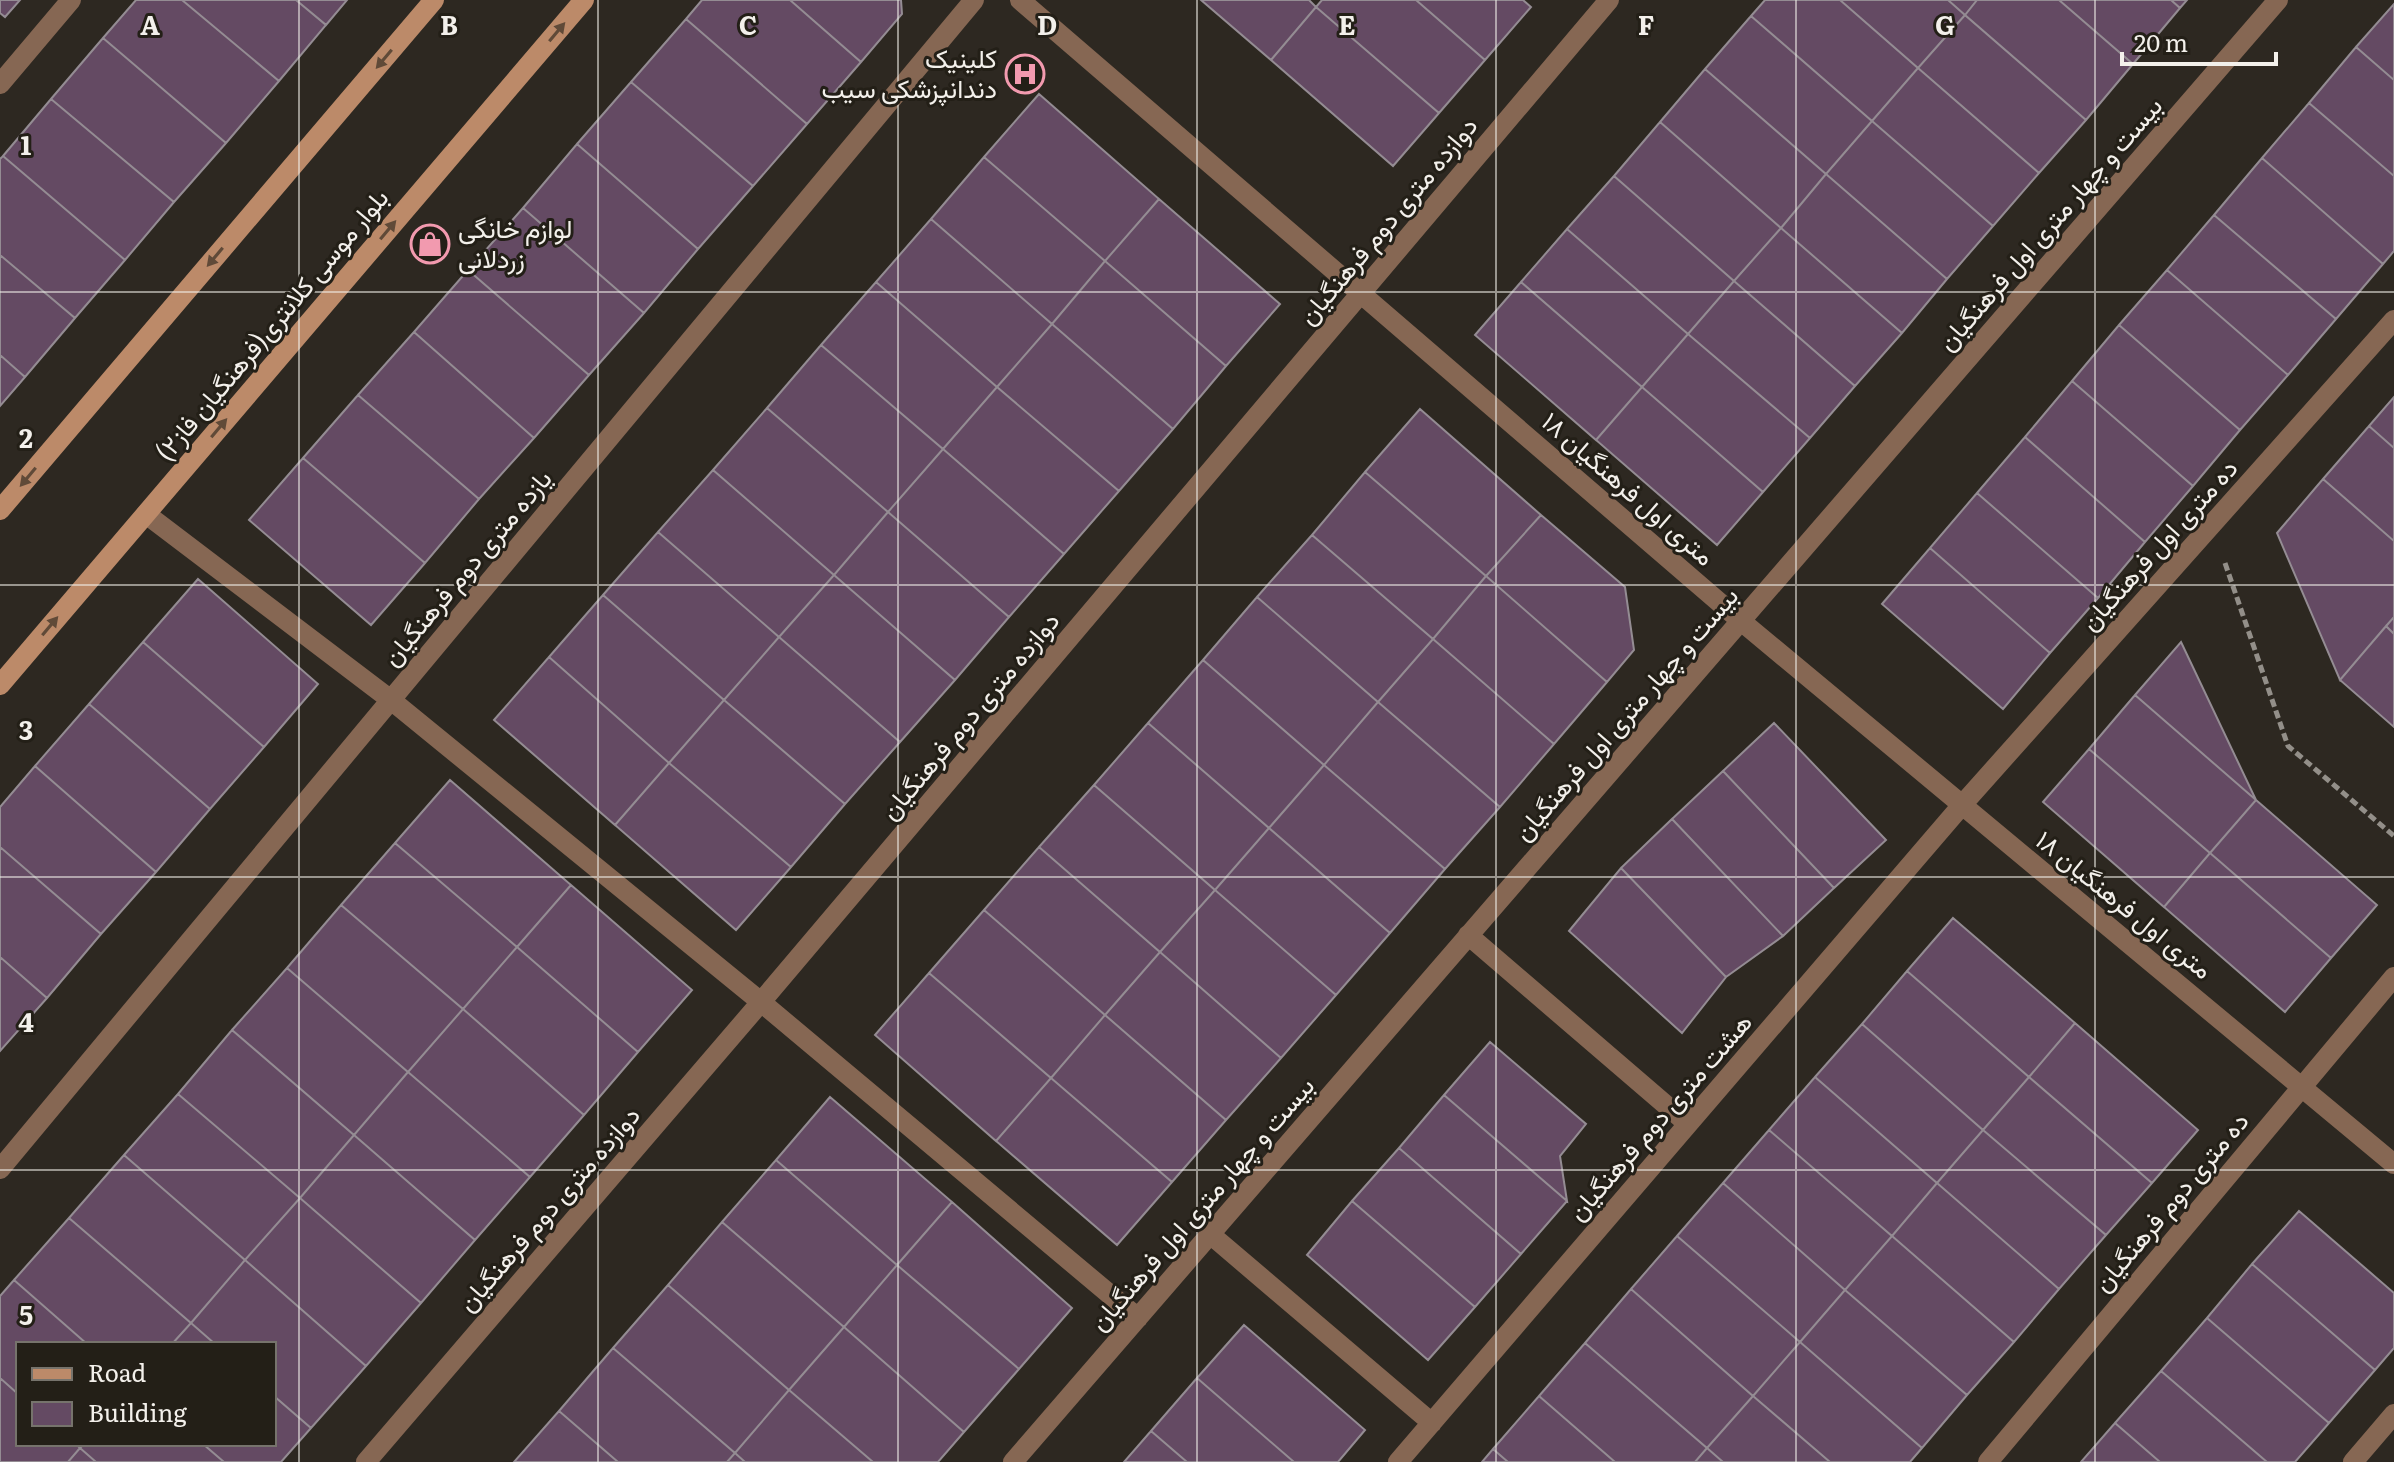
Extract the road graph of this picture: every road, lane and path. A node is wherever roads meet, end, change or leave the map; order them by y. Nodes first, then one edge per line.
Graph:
1 (71, 0) edge
2 (434, 0) edge
3 (584, 0) edge
4 (974, 0) edge
5 (1020, 0) edge
6 (1609, 0) edge
7 (2278, 0) edge
8 (0, 84) edge
9 (1361, 293) junction
10 (2394, 320) edge
11 (0, 510) edge
12 (146, 514) junction
13 (2212, 524) junction
14 (1741, 621) junction
15 (0, 685) edge
16 (391, 700) junction
17 (1962, 805) junction
18 (2394, 836) edge
19 (1468, 935) junction
20 (2394, 977) edge
21 (761, 1002) junction
22 (2302, 1085) junction
23 (1688, 1124) junction
24 (2394, 1164) edge
25 (0, 1169) edge
26 (1210, 1234) junction
27 (1138, 1318) junction
28 (2394, 1414) edge
29 (1432, 1423) junction
30 (366, 1462) edge
31 (1013, 1462) edge
32 (1398, 1462) edge
33 (1988, 1462) edge
34 (2353, 1462) edge

1 - 8 street
2 -> 11 main road
12 -> 3 main road, بلوار موسی کلانتری(فرهنگیان فاز۲)
4 - 16 street, یازده متری دوم فرهنگیان
5 - 9 street, ۱۸ متری اول فرهنگیان
6 - 9 street, دوازده متری دوم فرهنگیان
7 - 14 street, بیست و چهار متری اول فرهنگیان
9 - 14 street, ۱۸ متری اول فرهنگیان
9 - 21 street, دوازده متری دوم فرهنگیان
10 - 13 street, ده متری اول فرهنگیان
15 -> 12 main road, بلوار موسی کلانتری(فرهنگیان فاز۲)
12 - 16 street
13 - 17 street, ده متری اول فرهنگیان
13 - 18 path
14 - 17 street, ۱۸ متری اول فرهنگیان
14 - 19 street, بیست و چهار متری اول فرهنگیان
16 - 21 street
16 - 25 street, یازده متری دوم فرهنگیان
17 - 22 street, ۱۸ متری اول فرهنگیان
17 - 23 street, هشت متری دوم فرهنگیان
19 - 23 street
19 - 26 street, بیست و چهار متری اول فرهنگیان
20 - 22 street, ده متری دوم فرهنگیان
21 - 27 street
21 - 30 street, دوازده متری دوم فرهنگیان
22 - 24 street, ۱۸ متری اول فرهنگیان
22 - 33 street, ده متری دوم فرهنگیان
23 - 29 street, هشت متری دوم فرهنگیان
26 - 27 street, بیست و چهار متری اول فرهنگیان
26 - 29 street
27 - 31 street, بیست و چهار متری اول فرهنگیان
28 - 34 street
29 - 32 street, هشت متری دوم فرهنگیان

